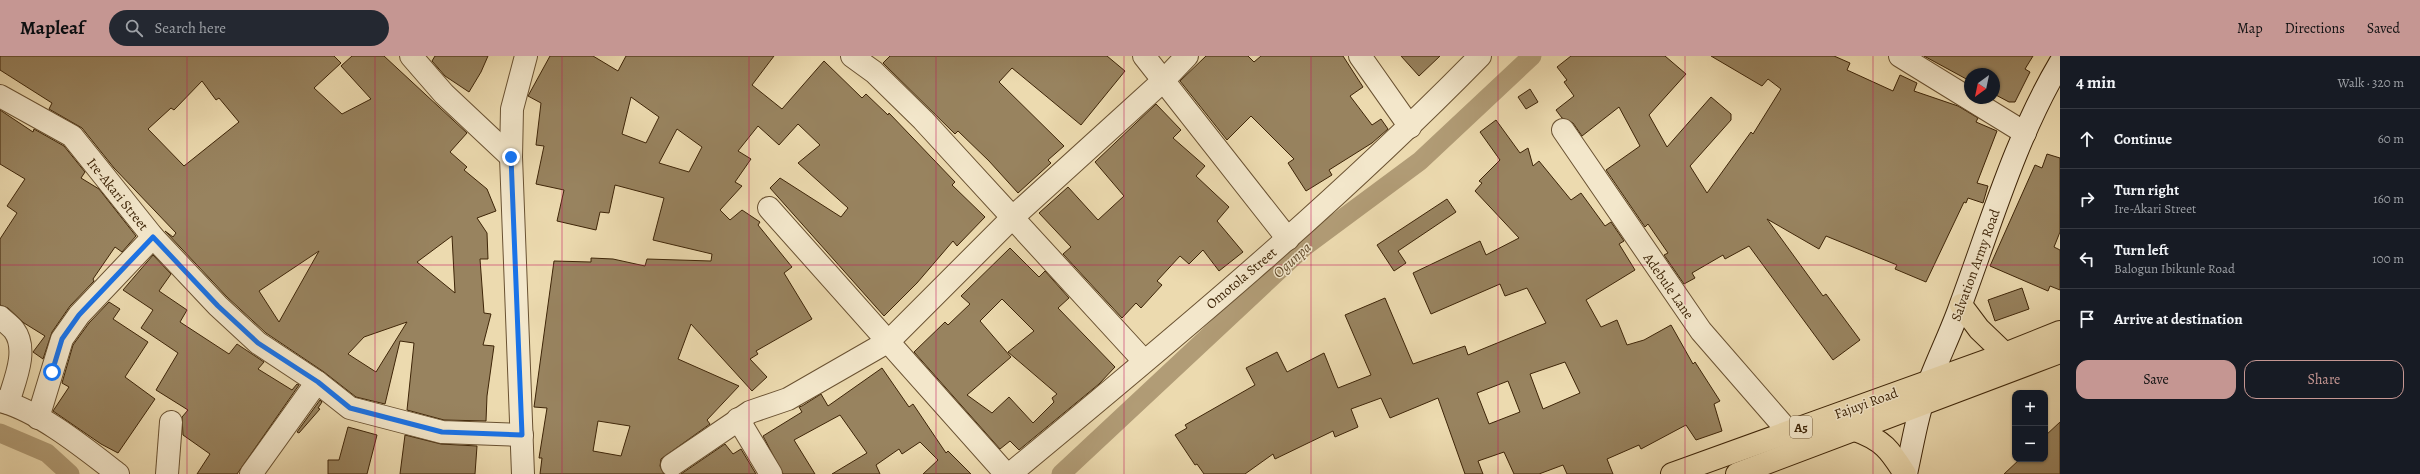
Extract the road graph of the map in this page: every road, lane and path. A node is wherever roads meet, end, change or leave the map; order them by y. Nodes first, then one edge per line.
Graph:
1 (410, 56) edge
2 (526, 56) edge
3 (852, 56) edge
4 (1144, 56) edge
5 (1186, 56) edge
6 (1360, 56) edge
7 (1480, 56) edge
8 (1900, 56) edge
9 (2060, 63) edge
10 (1164, 80) junction
11 (0, 96) edge
12 (1410, 127) junction
13 (1563, 130) dead end
14 (2025, 133) junction
15 (511, 157) junction
16 (769, 208) dead end
17 (1013, 217) junction
18 (153, 237) junction
19 (1288, 239) junction
20 (1961, 305) junction
21 (0, 317) edge
22 (2060, 332) edge
23 (889, 341) junction
24 (2060, 352) edge
25 (2005, 354) junction
26 (1144, 361) junction
27 (1930, 380) junction
28 (318, 382) junction
29 (4, 402) edge
30 (1921, 407) junction
31 (38, 418) junction
32 (738, 419) junction
33 (171, 422) dead end
34 (1855, 430) junction
35 (1788, 431) junction
36 (522, 435) junction
37 (672, 464) dead end
38 (118, 474) edge
39 (167, 474) edge
40 (251, 474) edge
41 (522, 474) edge
42 (771, 474) edge
43 (1006, 474) edge
44 (1010, 474) edge
45 (1672, 474) edge
46 (1737, 474) edge
47 (1905, 474) edge

1 - 15 street
2 - 15 street
3 - 17 street
4 - 10 street
5 - 10 street
6 - 12 street
7 - 12 street, Omotola Street
8 - 14 street
9 - 14 street, Salvation Army Road
10 - 17 street
10 - 19 street
11 - 18 street, Ire-Akari Street
12 - 19 street, Omotola Street
13 - 35 street, Adebule Lane
14 - 20 street, Salvation Army Road
15 - 36 street
16 - 23 street
17 - 23 street
17 - 26 street
18 - 28 street, Ire-Akari Street
18 - 31 street
19 - 26 street, Omotola Street
20 - 25 highway
20 - 27 street, Salvation Army Road
21 - 29 street
22 - 25 highway, Fajuyi Road / A5
23 - 32 street
23 - 43 street
24 - 30 highway, Fajuyi Road / A5
25 - 27 highway, Fajuyi Road / A5
26 - 44 street, Omotola Street
27 - 30 street, Salvation Army Road
27 - 35 highway, Fajuyi Road / A5
28 - 36 street, Ire-Akari Street
28 - 40 street
29 - 31 street
30 - 34 highway, Fajuyi Road / A5
30 - 47 street, Salvation Army Road
31 - 38 street
32 - 37 street
32 - 42 street
33 - 39 street
34 - 46 highway, Fajuyi Road / A5
34 - 47 highway
35 - 45 highway, Fajuyi Road / A5
36 - 41 street

